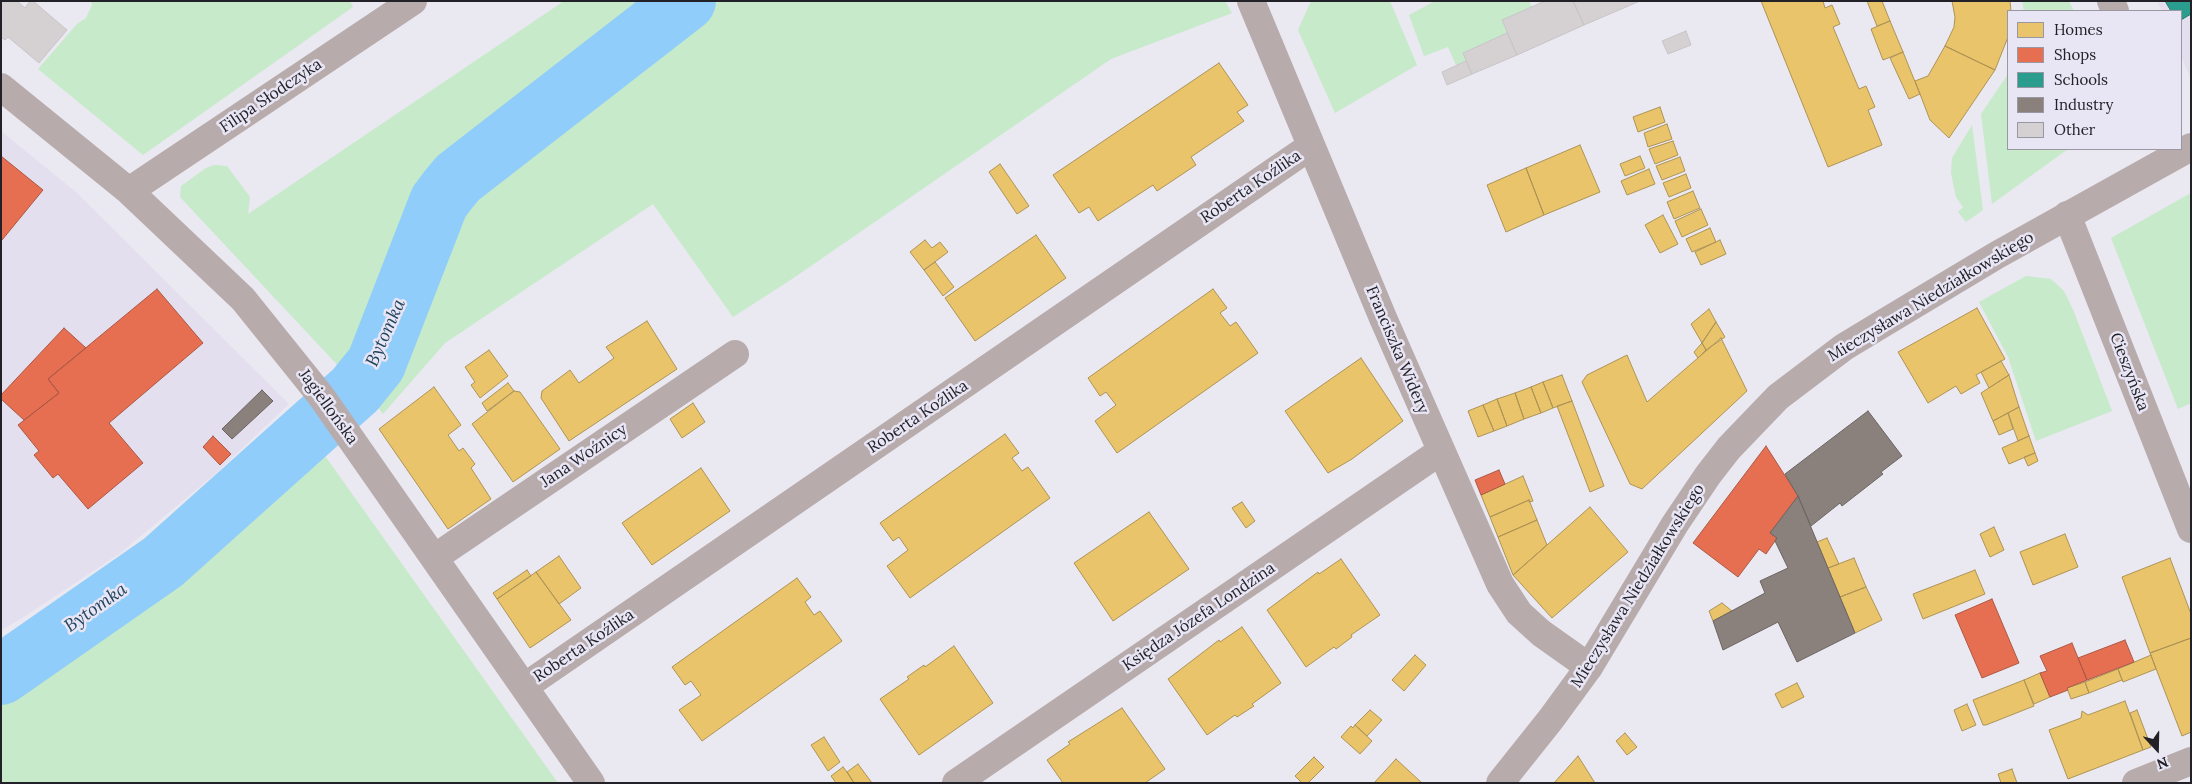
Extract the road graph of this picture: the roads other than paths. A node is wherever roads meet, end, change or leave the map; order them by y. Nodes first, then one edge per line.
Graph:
1 (413, 1) edge
2 (1251, 1) edge
3 (1, 87) edge
4 (1311, 146) junction
5 (2184, 149) edge
6 (130, 191) junction
7 (2067, 215) junction
8 (735, 354) dead end
9 (1441, 451) junction
10 (2191, 530) edge
11 (434, 558) junction
12 (1588, 667) junction
13 (524, 687) junction
14 (2191, 761) edge
15 (590, 783) edge
16 (956, 783) edge
17 (1500, 783) edge
18 (2136, 783) edge

1 - 6 street, Filipa Słodczyka
2 - 4 street, Franciszka Widery
3 - 6 street, Jagiellońska
4 - 9 street, Franciszka Widery
4 - 13 street, Roberta Koźlika
5 - 7 street, Mieczysława Niedziałkowskiego
6 - 11 street, Jagiellońska
7 - 10 street, Cieszyńska
7 - 12 street, Mieczysława Niedziałkowskiego
8 - 11 street, Jana Woźnicy
9 - 12 street, Franciszka Widery
9 - 16 street, Księdza Józefa Londzina
11 - 13 street, Jagiellońska
12 - 17 street, Mieczysława Niedziałkowskiego
13 - 15 street, Jagiellońska
14 - 18 street

